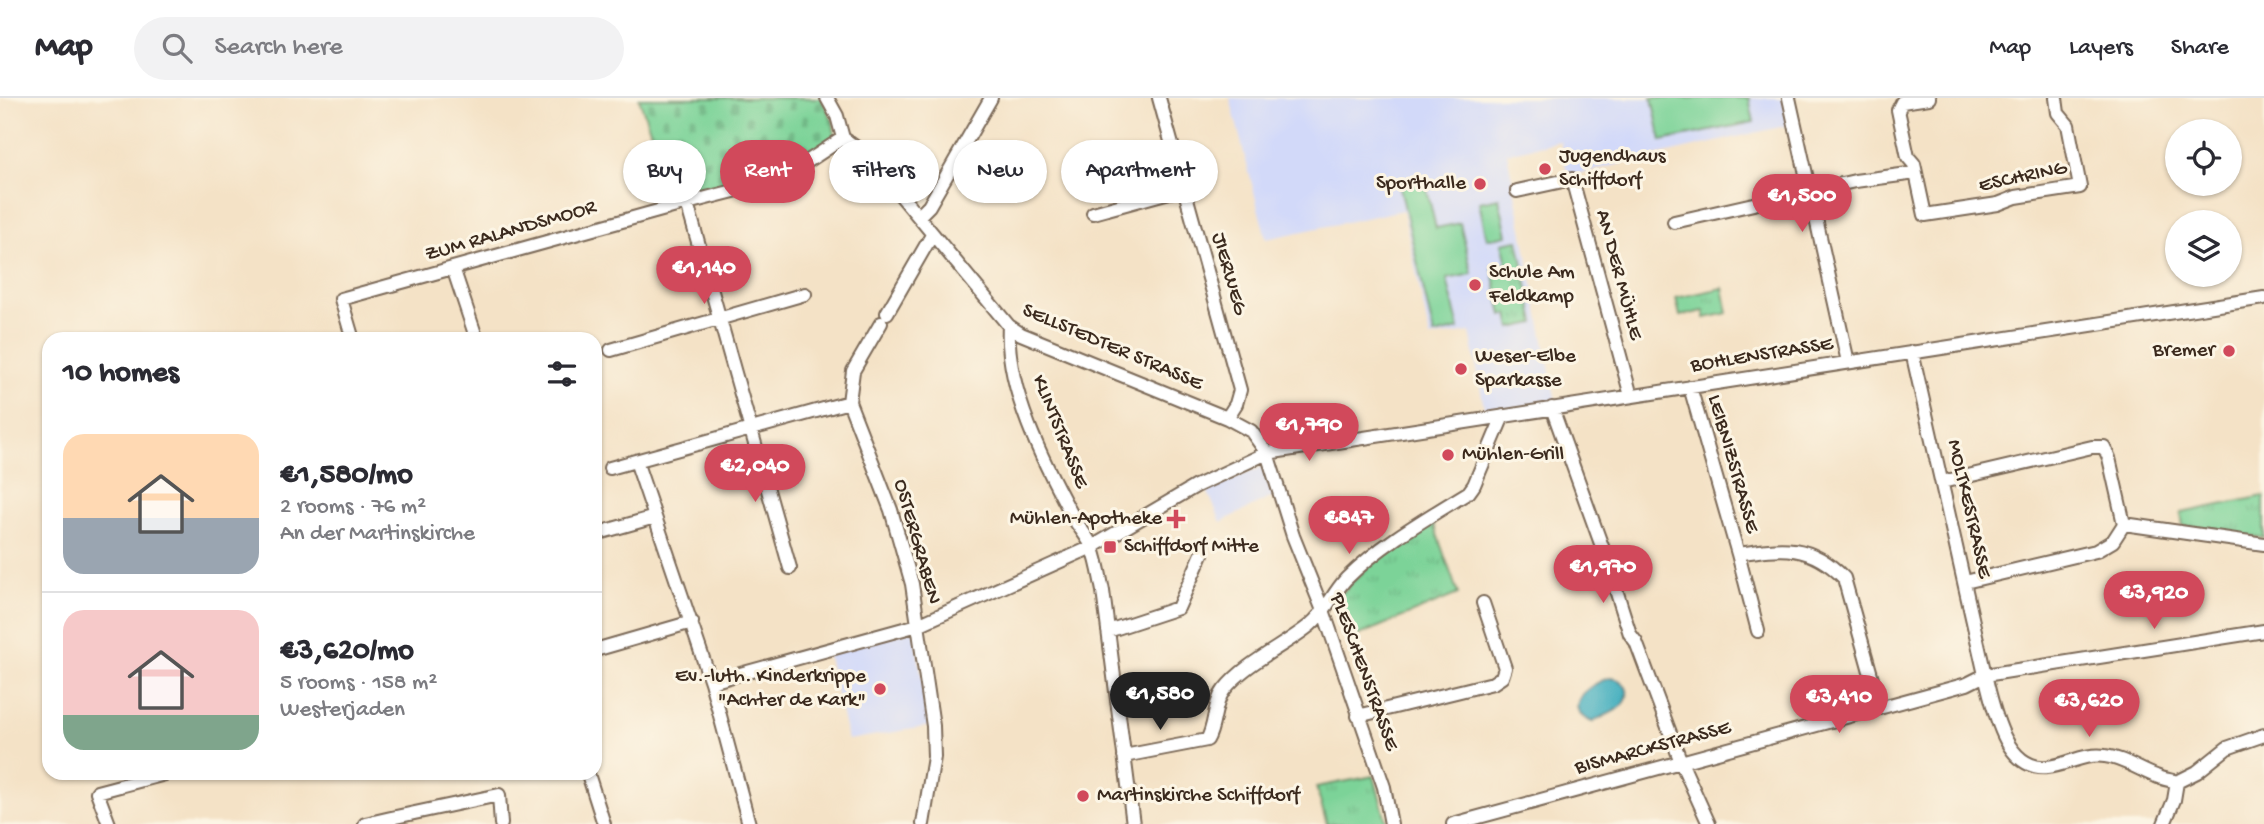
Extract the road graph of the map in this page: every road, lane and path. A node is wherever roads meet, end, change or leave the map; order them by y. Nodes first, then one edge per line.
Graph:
1 (827, 98) edge
2 (991, 98) edge
3 (1159, 98) edge
4 (1789, 98) edge
5 (1929, 98) edge
6 (2056, 98) edge
7 (843, 138) junction
8 (1171, 140) edge
9 (1916, 173) junction
10 (1517, 191) dead end
11 (1810, 192) junction
12 (706, 198) edge
13 (687, 203) joint
14 (1129, 203) edge
15 (1188, 203) edge
16 (1093, 213) dead end
17 (919, 216) junction
18 (1674, 222) dead end
19 (932, 235) junction
20 (453, 268) junction
21 (805, 294) dead end
22 (2264, 298) edge
23 (719, 319) junction
24 (1009, 326) junction
25 (351, 332) edge
26 (474, 332) edge
27 (611, 350) dead end
28 (1912, 352) junction
29 (1848, 362) junction
30 (1690, 387) junction
31 (1631, 396) junction
32 (849, 402) junction
33 (1552, 408) junction
34 (1503, 416) junction
35 (1227, 418) junction
36 (751, 430) junction
37 (1267, 453) junction
38 (636, 461) junction
39 (610, 468) dead end
40 (1942, 482) junction
41 (655, 517) junction
42 (2124, 524) junction
43 (602, 532) edge
44 (2264, 544) edge
45 (1092, 547) junction
46 (1202, 554) dead end
47 (1738, 554) junction
48 (790, 568) dead end
49 (1965, 582) junction
50 (1483, 603) dead end
51 (1324, 613) junction
52 (692, 622) junction
53 (918, 625) junction
54 (1108, 631) junction
55 (1758, 631) dead end
56 (2264, 631) edge
57 (602, 648) edge
58 (1985, 676) junction
59 (711, 682) junction
60 (1880, 707) junction
61 (1358, 716) junction
62 (2264, 735) edge
63 (1124, 755) junction
64 (1681, 762) junction
65 (142, 780) edge
66 (590, 780) edge
67 (2177, 782) junction
68 (390, 821) edge
69 (109, 824) edge
70 (365, 824) edge
71 (501, 824) edge
72 (604, 824) edge
73 (749, 824) edge
74 (923, 824) edge
75 (1133, 824) edge
76 (1391, 824) edge
77 (1453, 824) edge
78 (1709, 824) edge
79 (2164, 824) edge

1 - 7 street
2 - 17 street
3 - 8 street, JIERWEG
4 - 11 street
5 - 9 street, ESCHRING
6 - 9 street, ESCHRING
7 - 12 street, ZUM RALANDSMOOR
7 - 17 street, SELLSTEDTER STRASSE
9 - 11 street
10 - 31 street, AN DER MÜHLE
11 - 18 street
11 - 29 street
13 - 20 street, ZUM RALANDSMOOR
13 - 23 street
14 - 16 street
15 - 35 street, JIERWEG
17 - 19 street, SELLSTEDTER STRASSE
19 - 24 street, SELLSTEDTER STRASSE
19 - 32 street
20 - 25 street, ZUM RALANDSMOOR
20 - 26 street
21 - 23 street
22 - 28 street, BOHLENSTRASSE
23 - 27 street
23 - 36 street
24 - 35 street, SELLSTEDTER STRASSE
24 - 45 street, KLINTSTRASSE
28 - 29 street, BOHLENSTRASSE
28 - 40 street, MOLTKESTRASSE
29 - 30 street, BOHLENSTRASSE
30 - 31 street, BOHLENSTRASSE
30 - 47 street, LEIBNIZSTRASSE
31 - 33 street, BOHLENSTRASSE
32 - 36 street
32 - 53 street, OSTERGRABEN
33 - 34 street, BOHLENSTRASSE
33 - 64 street
34 - 37 street, BOHLENSTRASSE
34 - 51 street
35 - 37 street, SELLSTEDTER STRASSE
36 - 38 street
36 - 48 street
37 - 45 street, BOHLENSTRASSE
37 - 51 street, PLESCHENSTRASSE
38 - 39 street
38 - 41 street
40 - 42 street
40 - 49 street, MOLTKESTRASSE
41 - 43 street
41 - 52 street
42 - 44 street
42 - 49 street
45 - 53 street, BOHLENSTRASSE
45 - 54 street, KLINTSTRASSE
46 - 54 street
47 - 55 street
47 - 60 street, LEIBNIZSTRASSE
49 - 58 street, MOLTKESTRASSE
50 - 61 street
51 - 61 street, PLESCHENSTRASSE
51 - 63 street
52 - 57 street
52 - 59 street
53 - 59 street, BOHLENSTRASSE
53 - 74 street, OSTERGRABEN
54 - 63 street, KLINTSTRASSE
56 - 58 street, BISMARCKSTRASSE
58 - 60 street, BISMARCKSTRASSE
58 - 67 street, MOLTKESTRASSE
59 - 73 street
60 - 64 street, BISMARCKSTRASSE
61 - 76 street, PLESCHENSTRASSE
62 - 67 street
63 - 75 street, KLINTSTRASSE
64 - 77 street, BISMARCKSTRASSE
64 - 78 street
65 - 69 street
66 - 72 street
67 - 79 street
68 - 70 street
68 - 71 street

